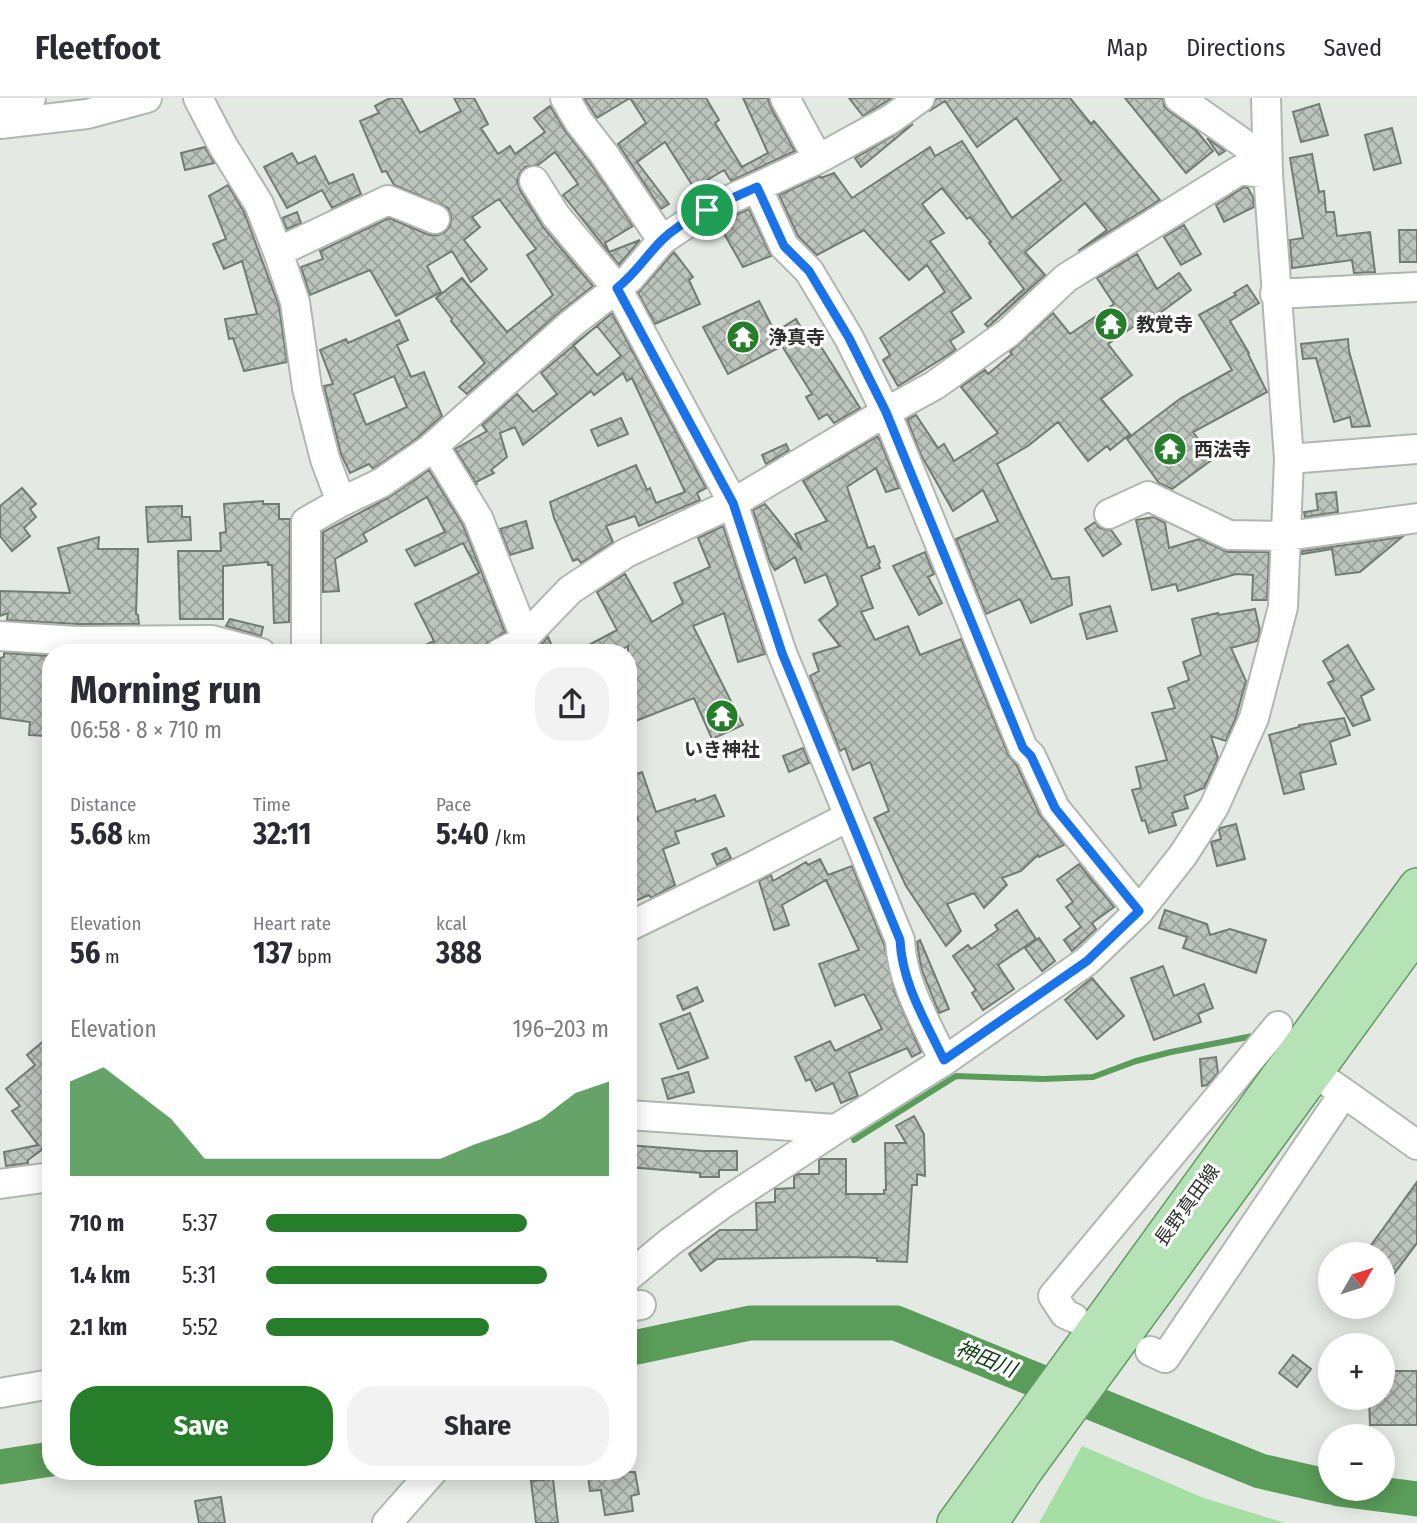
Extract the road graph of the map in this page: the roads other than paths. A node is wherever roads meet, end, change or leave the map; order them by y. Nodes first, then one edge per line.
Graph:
1 (31, 98) edge
2 (147, 98) edge
3 (198, 98) edge
4 (565, 98) edge
5 (785, 98) edge
6 (920, 98) edge
7 (1179, 98) edge
8 (1266, 98) edge
9 (0, 107) edge
10 (0, 124) edge
11 (818, 159) junction
12 (1267, 167) junction
13 (534, 181) dead end
14 (757, 187) junction
15 (435, 219) dead end
16 (662, 240) junction
17 (278, 252) junction
18 (1417, 287) edge
19 (617, 288) junction
20 (1275, 294) junction
21 (886, 412) junction
22 (434, 446) junction
23 (1417, 449) edge
24 (1289, 459) junction
25 (341, 502) junction
26 (733, 503) junction
27 (1109, 514) dead end
28 (1417, 518) edge
29 (1287, 536) junction
30 (0, 636) edge
31 (525, 637) junction
32 (227, 644) edge
33 (306, 644) edge
34 (518, 644) edge
35 (848, 817) junction
36 (1417, 886) edge
37 (1139, 911) junction
38 (637, 923) edge
39 (1417, 932) edge
40 (1278, 1026) dead end
41 (944, 1060) junction
42 (1315, 1073) junction
43 (1344, 1093) junction
44 (637, 1116) edge
45 (836, 1129) junction
46 (1417, 1145) edge
47 (42, 1176) edge
48 (0, 1184) edge
49 (637, 1270) edge
50 (1088, 1341) junction
51 (1150, 1351) dead end
52 (42, 1386) edge
53 (0, 1393) edge
54 (1050, 1413) junction
55 (425, 1480) edge
56 (387, 1523) edge
57 (955, 1523) edge
58 (990, 1523) edge

1 - 9 street
2 - 10 street
3 - 17 street
4 - 16 street
5 - 11 street
6 - 11 street
7 - 12 street
8 - 12 street
11 - 14 street
12 - 20 street
12 - 21 street
13 - 19 street
14 - 16 street
14 - 21 street
15 - 17 street
16 - 19 street
17 - 25 street
18 - 20 street
19 - 22 street
19 - 26 street
20 - 24 street
21 - 26 street
21 - 37 street
22 - 25 street
22 - 31 street
23 - 24 street
24 - 29 street
25 - 33 street
26 - 31 street
26 - 35 street
27 - 29 street
28 - 29 street
29 - 37 street
30 - 32 street
31 - 34 street
35 - 38 street
35 - 41 street
36 - 50 main road, 長野真田線
37 - 41 street
39 - 42 main road, 長野真田線
40 - 50 street
41 - 45 street
42 - 43 street
42 - 50 main road, 長野真田線
43 - 46 street
43 - 51 street
44 - 45 street
45 - 49 street
47 - 48 street
50 - 54 main road, 長野真田線
52 - 53 street
54 - 57 main road, 長野真田線
54 - 58 main road, 長野真田線
55 - 56 street

